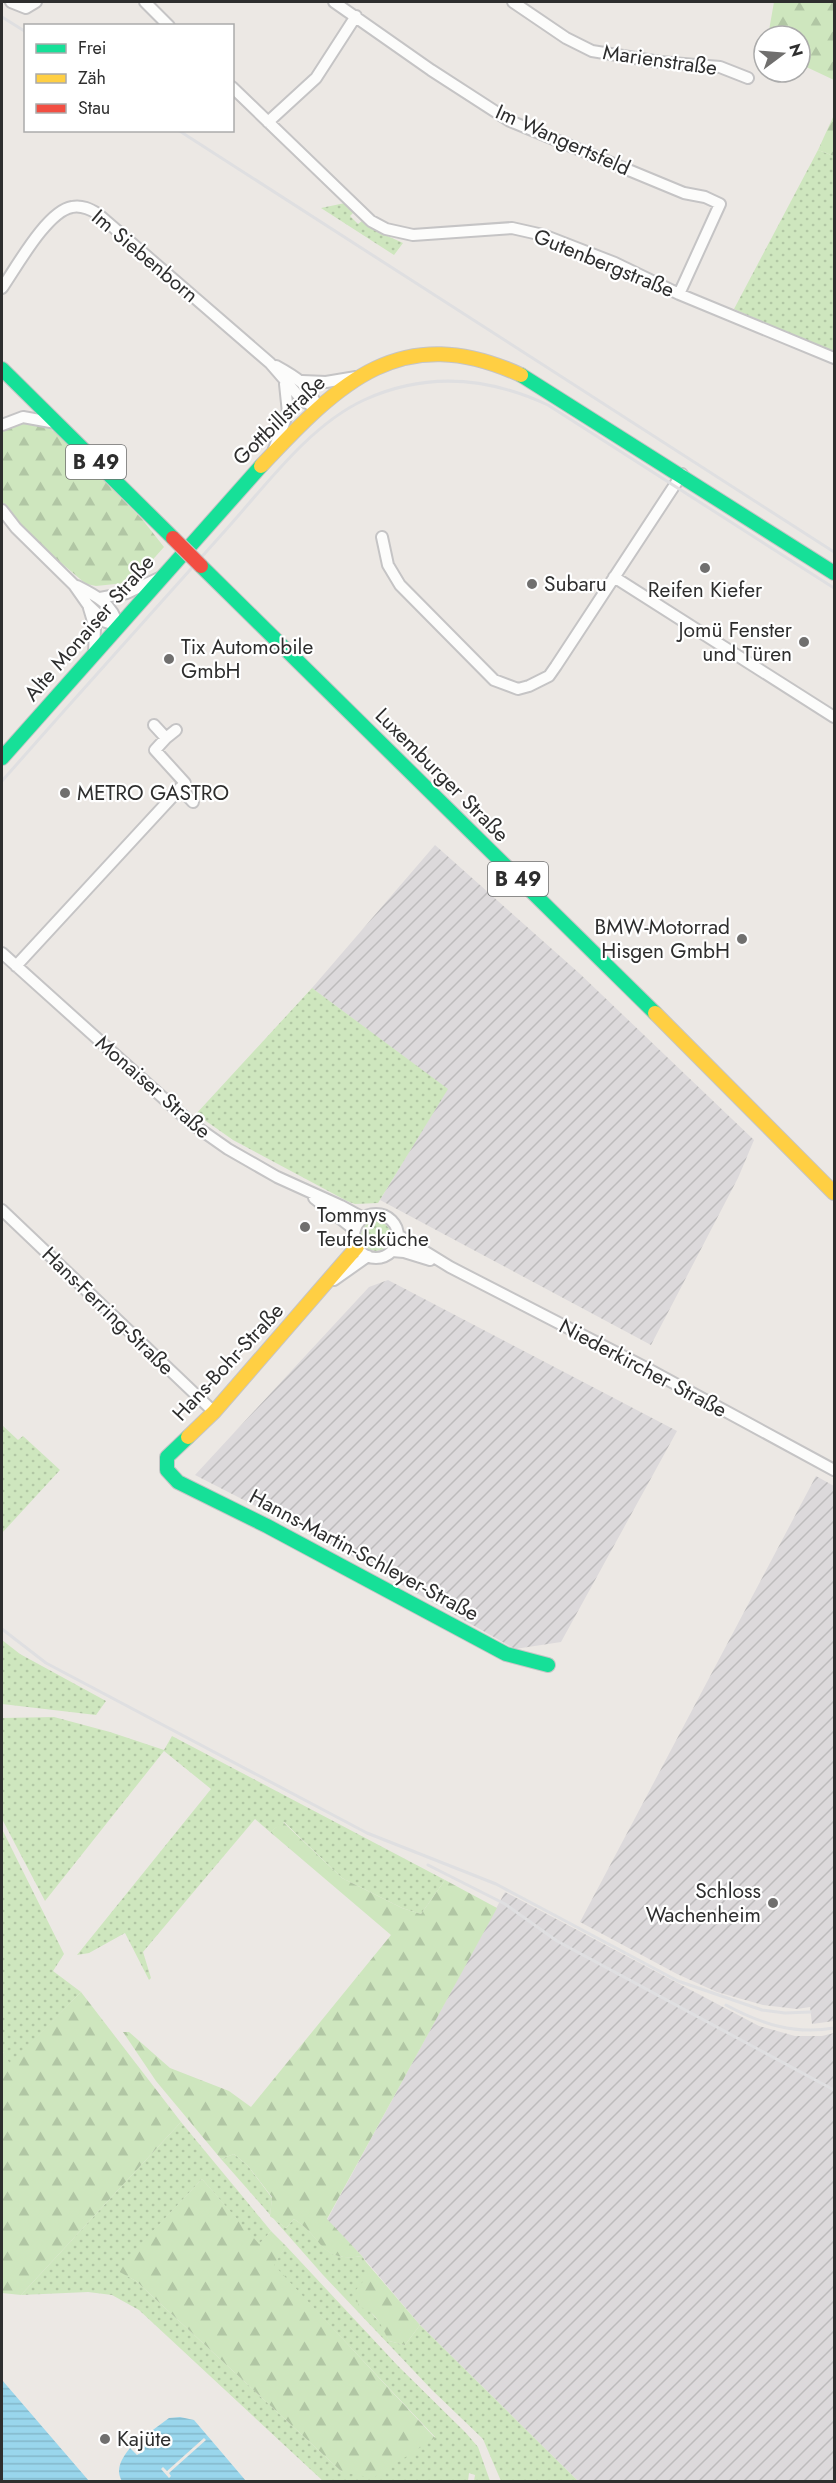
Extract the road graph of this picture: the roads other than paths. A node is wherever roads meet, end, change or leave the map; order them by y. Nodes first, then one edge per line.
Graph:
1 (12, 2) edge
2 (36, 2) edge
3 (147, 2) edge
4 (334, 2) edge
5 (513, 2) edge
6 (356, 16) junction
7 (167, 24) edge
8 (748, 78) dead end
9 (234, 89) edge
10 (268, 122) junction
11 (2, 288) edge
12 (679, 294) junction
13 (834, 358) edge
14 (270, 363) junction
15 (2, 369) edge
16 (357, 377) junction
17 (284, 381) junction
18 (302, 381) junction
19 (317, 408) junction
20 (57, 423) junction
21 (2, 425) edge
22 (272, 454) junction
23 (682, 474) junction
24 (2, 510) edge
25 (382, 537) dead end
26 (185, 552) joint
27 (834, 573) edge
28 (163, 576) junction
29 (614, 577) junction
30 (74, 585) junction
31 (100, 598) junction
32 (88, 605) junction
33 (118, 626) junction
34 (94, 654) junction
35 (834, 717) edge
36 (154, 724) dead end
37 (176, 730) dead end
38 (166, 738) junction
39 (2, 758) edge
40 (180, 788) junction
41 (193, 802) dead end
42 (2, 953) edge
43 (16, 966) junction
44 (302, 1188) junction
45 (834, 1193) edge
46 (2, 1210) edge
47 (363, 1218) junction
48 (355, 1230) junction
49 (398, 1235) junction
50 (392, 1251) junction
51 (363, 1252) junction
52 (450, 1267) junction
53 (214, 1412) junction
54 (167, 1470) joint
55 (834, 1470) edge
56 (549, 1665) dead end

1 - 2 street
3 - 7 street
4 - 6 street, Im Wangertsfeld
5 - 8 street, Marienstraße
6 - 10 street
6 - 12 street, Im Wangertsfeld
9 - 10 street, Gutenbergstraße
10 - 12 street, Gutenbergstraße
11 - 14 street, Im Siebenborn
12 - 13 street, Gutenbergstraße
14 - 17 street, Im Siebenborn
14 - 18 street, Im Siebenborn
15 - 20 street, B 49
16 - 18 street, Im Siebenborn
16 - 19 street, Gottbillstraße
16 - 23 street, Gottbillstraße
17 - 19 street, Im Siebenborn
17 - 22 street
18 - 19 street
19 - 22 street, Gottbillstraße
20 - 21 street
20 - 45 street, Luxemburger Straße / B 49, bridge
22 - 26 street, Gottbillstraße
23 - 27 street, Gottbillstraße
23 - 29 street
24 - 30 street
25 - 29 street
26 - 28 street, Alte Monaiser Straße
28 - 31 street
28 - 33 street, Alte Monaiser Straße
29 - 35 street
30 - 31 street
30 - 32 street
31 - 33 street
32 - 33 street
32 - 34 street
33 - 34 street, Alte Monaiser Straße
34 - 39 street, Alte Monaiser Straße
36 - 38 street
37 - 38 street
38 - 40 street
40 - 41 street
40 - 43 street
42 - 43 street, Monaiser Straße
43 - 44 street, Monaiser Straße
44 - 47 street, Monaiser Straße
44 - 48 street, Monaiser Straße
46 - 53 street, Hans-Ferring-Straße
47 - 48 street
47 - 49 street
48 - 51 street
49 - 50 street
49 - 52 street, Niederkircher Straße
50 - 51 street
50 - 52 street, Niederkircher Straße
51 - 53 street, Hans-Bohr-Straße
52 - 55 street, Niederkircher Straße
53 - 54 street, Hans-Bohr-Straße
54 - 56 street, Hanns-Martin-Schleyer-Straße

